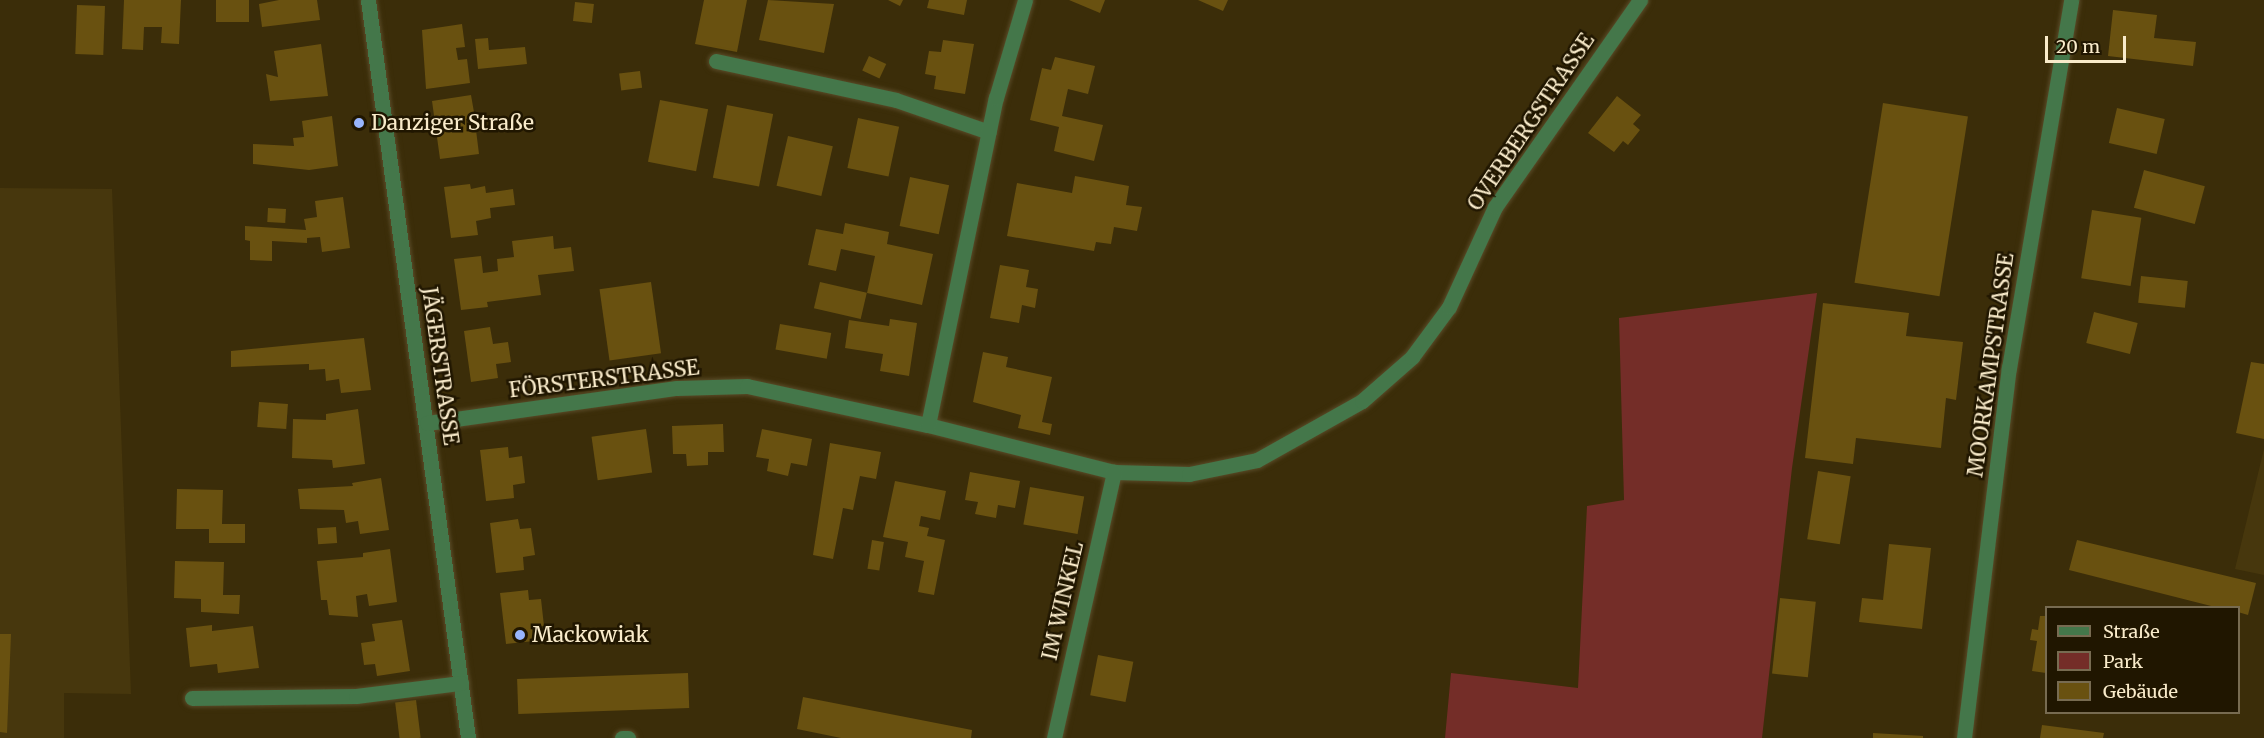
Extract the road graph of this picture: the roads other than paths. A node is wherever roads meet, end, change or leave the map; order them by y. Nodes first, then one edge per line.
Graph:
1 (369, 0) edge
2 (1025, 0) edge
3 (1640, 0) edge
4 (2071, 0) edge
5 (716, 61) dead end
6 (989, 132) junction
7 (427, 423) junction
8 (928, 425) junction
9 (1114, 472) junction
10 (461, 683) junction
11 (192, 698) dead end
12 (468, 738) edge
13 (622, 738) edge
14 (628, 738) edge
15 (1054, 738) edge
16 (1964, 738) edge

1 - 7 street, JÄGERSTRASSE
2 - 6 street
3 - 9 street, OVERBERGSTRASSE
4 - 16 street, MOORKAMPSTRASSE
5 - 6 street
6 - 8 street
7 - 8 street, FÖRSTERSTRASSE
7 - 10 street, JÄGERSTRASSE
8 - 9 street, FÖRSTERSTRASSE
9 - 15 street, IM WINKEL
10 - 11 street
10 - 12 street, JÄGERSTRASSE
13 - 14 street

